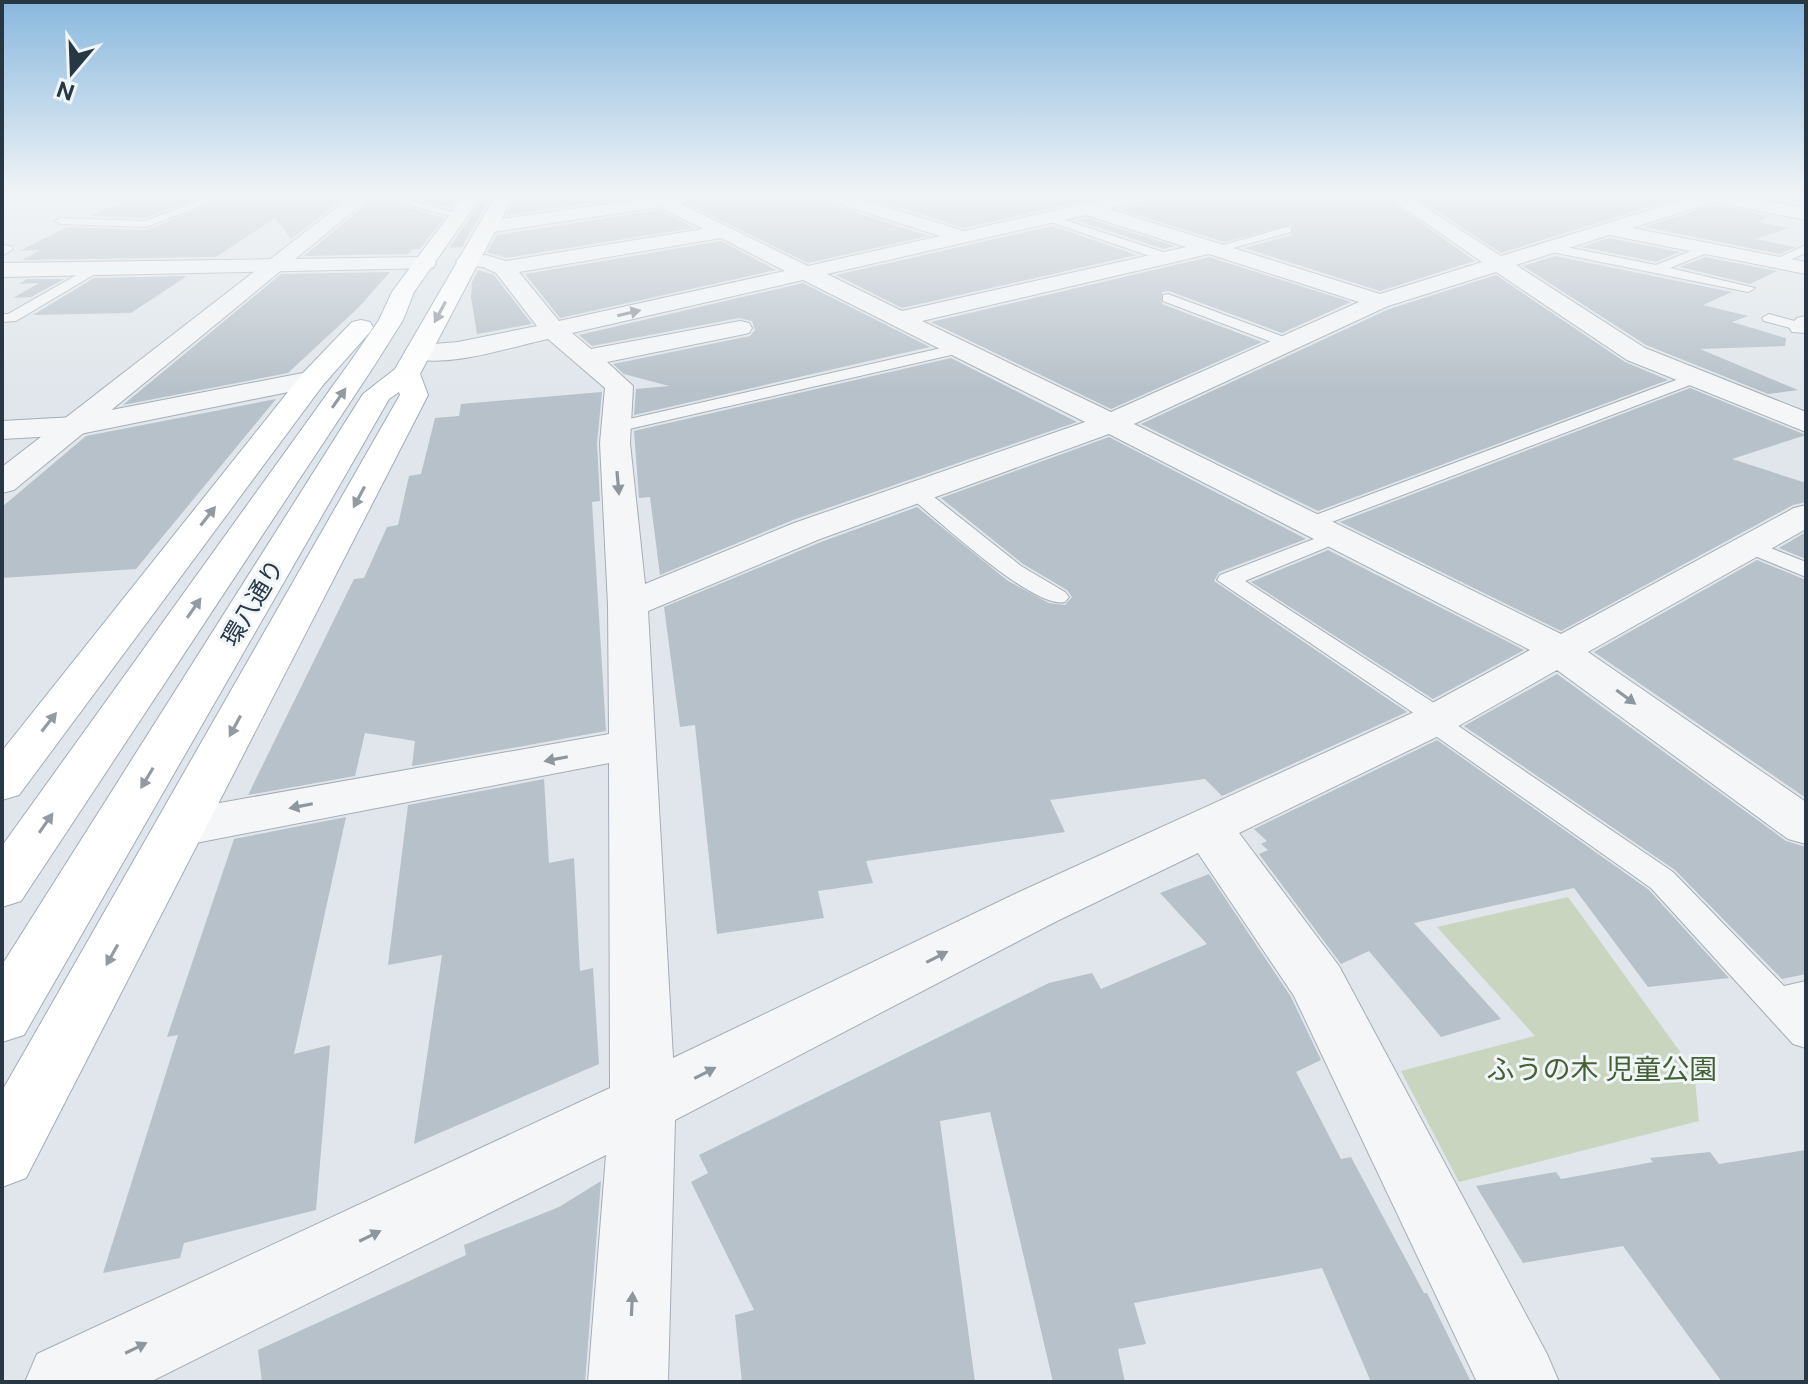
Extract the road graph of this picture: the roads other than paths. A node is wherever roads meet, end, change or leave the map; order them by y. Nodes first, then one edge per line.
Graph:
1 (282, 260) edge
2 (428, 260) edge
3 (555, 260) edge
4 (777, 260) edge
5 (867, 260) edge
6 (1154, 260) edge
7 (1249, 260) edge
8 (1489, 260) edge
9 (1517, 260) edge
10 (1606, 260) edge
11 (1680, 260) edge
12 (1762, 260) edge
13 (1781, 260) edge
14 (467, 261) joint
15 (1775, 262) junction
16 (425, 263) junction
17 (275, 265) junction
18 (1498, 266) junction
19 (99, 268) junction
20 (504, 268) junction
21 (1806, 268) edge
22 (2, 270) edge
23 (1656, 270) junction
24 (806, 274) junction
25 (1748, 288) dead end
26 (403, 292) junction
27 (1168, 298) dead end
28 (1380, 301) junction
29 (2, 318) edge
30 (1769, 318) dead end
31 (898, 319) junction
32 (1804, 326) edge
33 (740, 328) dead end
34 (553, 330) junction
35 (1287, 343) junction
36 (959, 349) junction
37 (587, 358) junction
38 (412, 363) junction
39 (313, 379) junction
40 (1692, 379) junction
41 (1806, 423) edge
42 (1109, 424) junction
43 (75, 426) junction
44 (616, 427) junction
45 (2, 430) edge
46 (2, 483) edge
47 (917, 493) junction
48 (1806, 515) edge
49 (1322, 530) junction
50 (1748, 545) junction
51 (1806, 570) edge
52 (1057, 597) dead end
53 (628, 605) junction
54 (1563, 652) junction
55 (1436, 719) junction
56 (633, 744) junction
57 (2, 784) edge
58 (1806, 827) edge
59 (180, 828) junction
60 (1208, 828) junction
61 (2, 887) edge
62 (1791, 998) edge
63 (2, 1017) edge
64 (1806, 1033) edge
65 (643, 1104) junction
66 (2, 1156) edge
67 (65, 1382) edge
68 (628, 1382) edge
69 (1519, 1382) edge

1 - 17 street
2 - 16 main road, 環八通り
3 - 20 street
4 - 24 street
5 - 24 street
6 - 31 street
7 - 28 street
8 - 18 street
9 - 18 street
10 - 23 lane
11 - 23 lane
12 - 15 street
13 - 15 lane
14 - 20 street
14 -> 38 main road, 環八通り
15 - 21 street
16 - 17 street
16 - 26 main road, 環八通り
17 - 19 street
17 - 43 street
18 - 28 street
18 - 40 street
19 - 22 street
19 - 29 lane
20 - 34 street
23 - 25 lane
24 - 31 street
34 -> 24 street
26 - 39 main road
61 -> 26 main road, 環八通り
27 - 35 lane
28 - 35 street
30 - 32 lane
31 - 36 street
33 - 37 street
34 - 37 street
34 - 38 street
35 - 42 street
36 - 42 street
36 - 44 lane
37 - 44 street
38 -> 59 main road
38 -> 63 main road, 環八通り
39 - 43 street
57 -> 39 main road
40 - 41 street
40 - 49 lane
42 - 47 street
42 - 49 street
43 - 45 street
43 - 46 street
44 -> 53 street
47 - 52 lane
47 - 53 street
48 - 50 street
49 - 54 street
49 - 55 lane
50 - 51 lane
50 - 54 street
53 - 56 street
54 - 55 street
54 -> 58 street
55 - 60 street
55 - 62 lane
56 -> 59 street
56 - 65 street
59 -> 66 main road
65 -> 60 street
60 - 69 street
62 - 64 lane
67 -> 65 street
68 -> 65 street

